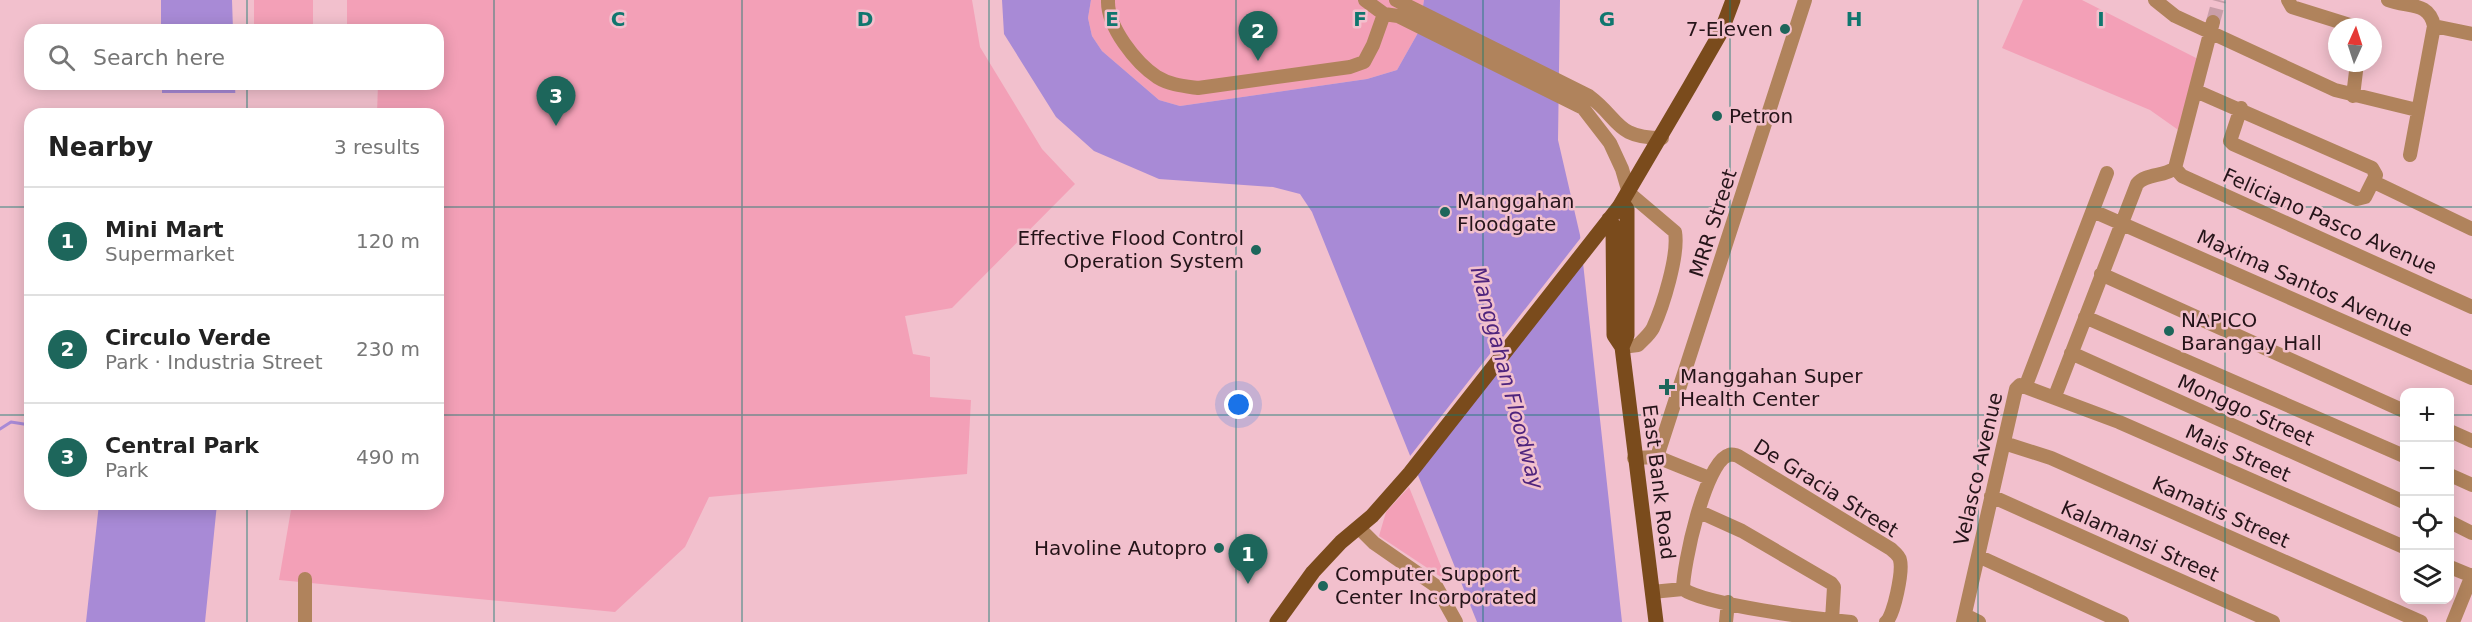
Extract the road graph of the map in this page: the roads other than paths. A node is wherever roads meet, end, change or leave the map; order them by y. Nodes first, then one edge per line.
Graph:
1 (1108, 0) edge
2 (1365, 0) edge
3 (1733, 0) edge
4 (2155, 0) edge
5 (2288, 0) edge
6 (2388, 0) edge
7 (1800, 1) edge
8 (1401, 2) edge
9 (1392, 15) junction
10 (2328, 18) edge
11 (2433, 26) junction
12 (2211, 27) junction
13 (2472, 34) edge
14 (2356, 72) edge
15 (2196, 91) junction
16 (2353, 96) junction
17 (1586, 102) junction
18 (2241, 108) junction
19 (2417, 110) junction
20 (1624, 133) junction
21 (1662, 138) junction
22 (1610, 143) junction
23 (1653, 153) junction
24 (2410, 155) dead end
25 (2175, 168) junction
26 (2107, 174) dead end
27 (2372, 186) junction
28 (1626, 198) junction
29 (2093, 211) junction
30 (1609, 219) junction
31 (2121, 223) junction
32 (2472, 229) edge
33 (2101, 274) junction
34 (2472, 307) edge
35 (2085, 317) junction
36 (1622, 347) junction
37 (2071, 353) junction
38 (2472, 378) edge
39 (2026, 386) junction
40 (2055, 396) junction
41 (2400, 409) edge
42 (2454, 433) edge
43 (2472, 441) edge
44 (2004, 443) junction
45 (2400, 454) edge
46 (1658, 457) junction
47 (1634, 458) junction
48 (1709, 478) junction
49 (2454, 478) edge
50 (2472, 485) edge
51 (1991, 496) junction
52 (2400, 500) edge
53 (1700, 512) junction
54 (2454, 524) edge
55 (1359, 528) junction
56 (2472, 533) edge
57 (2400, 545) edge
58 (1978, 556) junction
59 (2454, 569) edge
60 (2472, 576) edge
61 (305, 579) dead end
62 (1683, 589) junction
63 (1652, 592) junction
64 (2469, 593) edge
65 (1728, 602) junction
66 (1964, 619) edge
67 (1832, 620) junction
68 (305, 622) edge
69 (1277, 622) edge
70 (1456, 622) edge
71 (1656, 622) edge
72 (1726, 622) edge
73 (1851, 622) edge
74 (1886, 622) edge
75 (1978, 622) edge
76 (2122, 622) edge
77 (2273, 622) edge
78 (2421, 622) edge
79 (2453, 622) edge

1 - 9 street
2 - 9 street
3 - 21 main road
4 - 12 street
5 - 10 street
6 - 11 street
7 - 46 street, MRR Street
8 - 9 street
8 - 17 street
9 - 17 street
11 - 13 street
11 - 19 street
12 - 15 street
12 - 16 street
14 - 16 street
15 - 18 street
15 - 25 street
16 - 19 street
17 - 20 street
17 - 22 street
18 - 27 street
18 - 27 street
19 - 24 street
20 - 21 street
20 - 22 street
20 - 23 street
21 - 23 main road
22 - 28 street
23 - 28 main road
25 - 31 street
25 - 34 street, Feliciano Pasco Avenue
26 - 29 street
27 - 32 street
28 - 30 main road
28 - 36 main road, East Bank Road
28 - 36 street
29 - 31 street, Maxima Santos Avenue
29 - 39 street
30 - 36 main road, East Bank Road
30 - 55 main road
31 - 33 street
31 - 38 street, Maxima Santos Avenue
33 - 35 street
33 - 41 street
35 - 37 street
35 - 45 street
36 - 47 main road, East Bank Road
37 - 40 street
37 - 52 street, Monggo Street
39 - 40 street, Velasco Avenue
39 - 44 street, Velasco Avenue
40 - 57 street, Mais Street
42 - 43 street
44 - 51 street, Velasco Avenue
44 - 78 street, Kamatis Street
46 - 47 street
46 - 48 street
47 - 63 main road, East Bank Road
48 - 53 street, De Gracia Street
48 - 74 street, De Gracia Street
49 - 50 street
51 - 58 street, Velasco Avenue
51 - 77 street, Kalamansi Street
53 - 62 street, De Gracia Street
53 - 67 street
54 - 56 street
55 - 69 main road
55 - 70 street
58 - 66 street, Velasco Avenue
58 - 76 street
59 - 60 street
60 - 64 street
61 - 68 street
62 - 63 street
62 - 65 street
63 - 71 main road, East Bank Road
64 - 79 street
65 - 67 street
65 - 72 street
66 - 75 street
67 - 73 street

